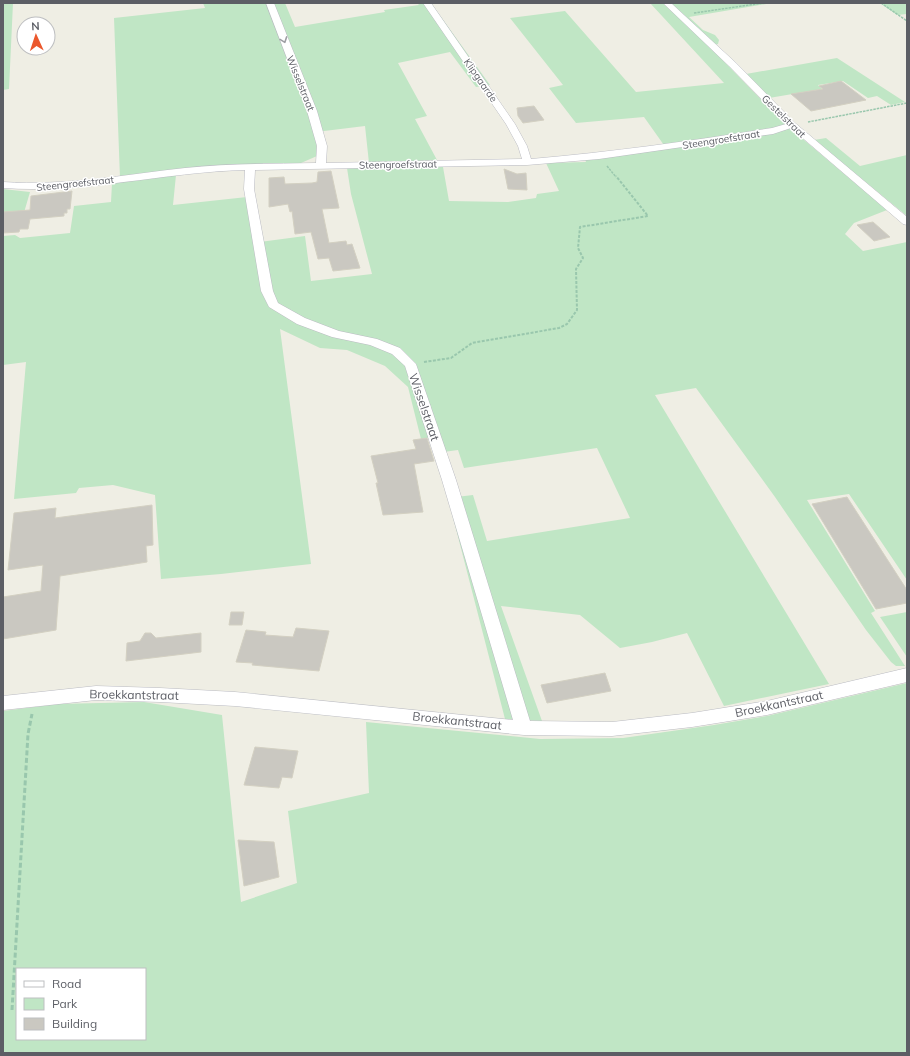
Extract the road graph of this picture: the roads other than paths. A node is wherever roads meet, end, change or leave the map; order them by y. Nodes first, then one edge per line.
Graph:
1 (270, 3) edge
2 (427, 3) edge
3 (667, 3) edge
4 (792, 125) junction
5 (527, 162) junction
6 (321, 165) junction
7 (250, 168) junction
8 (3, 185) edge
9 (907, 222) edge
10 (907, 675) edge
11 (3, 703) edge
12 (524, 728) junction

1 -> 6 street, Wisselstraat
2 - 5 street, Klipgaarde
3 - 4 street, Gestelstraat
4 - 5 street, Steengroefstraat
4 - 9 street, Gestelstraat
5 - 6 street, Steengroefstraat
6 - 7 street, Steengroefstraat
7 - 8 street, Steengroefstraat
7 - 12 street, Wisselstraat
10 - 12 street, Broekkantstraat
11 - 12 street, Broekkantstraat

